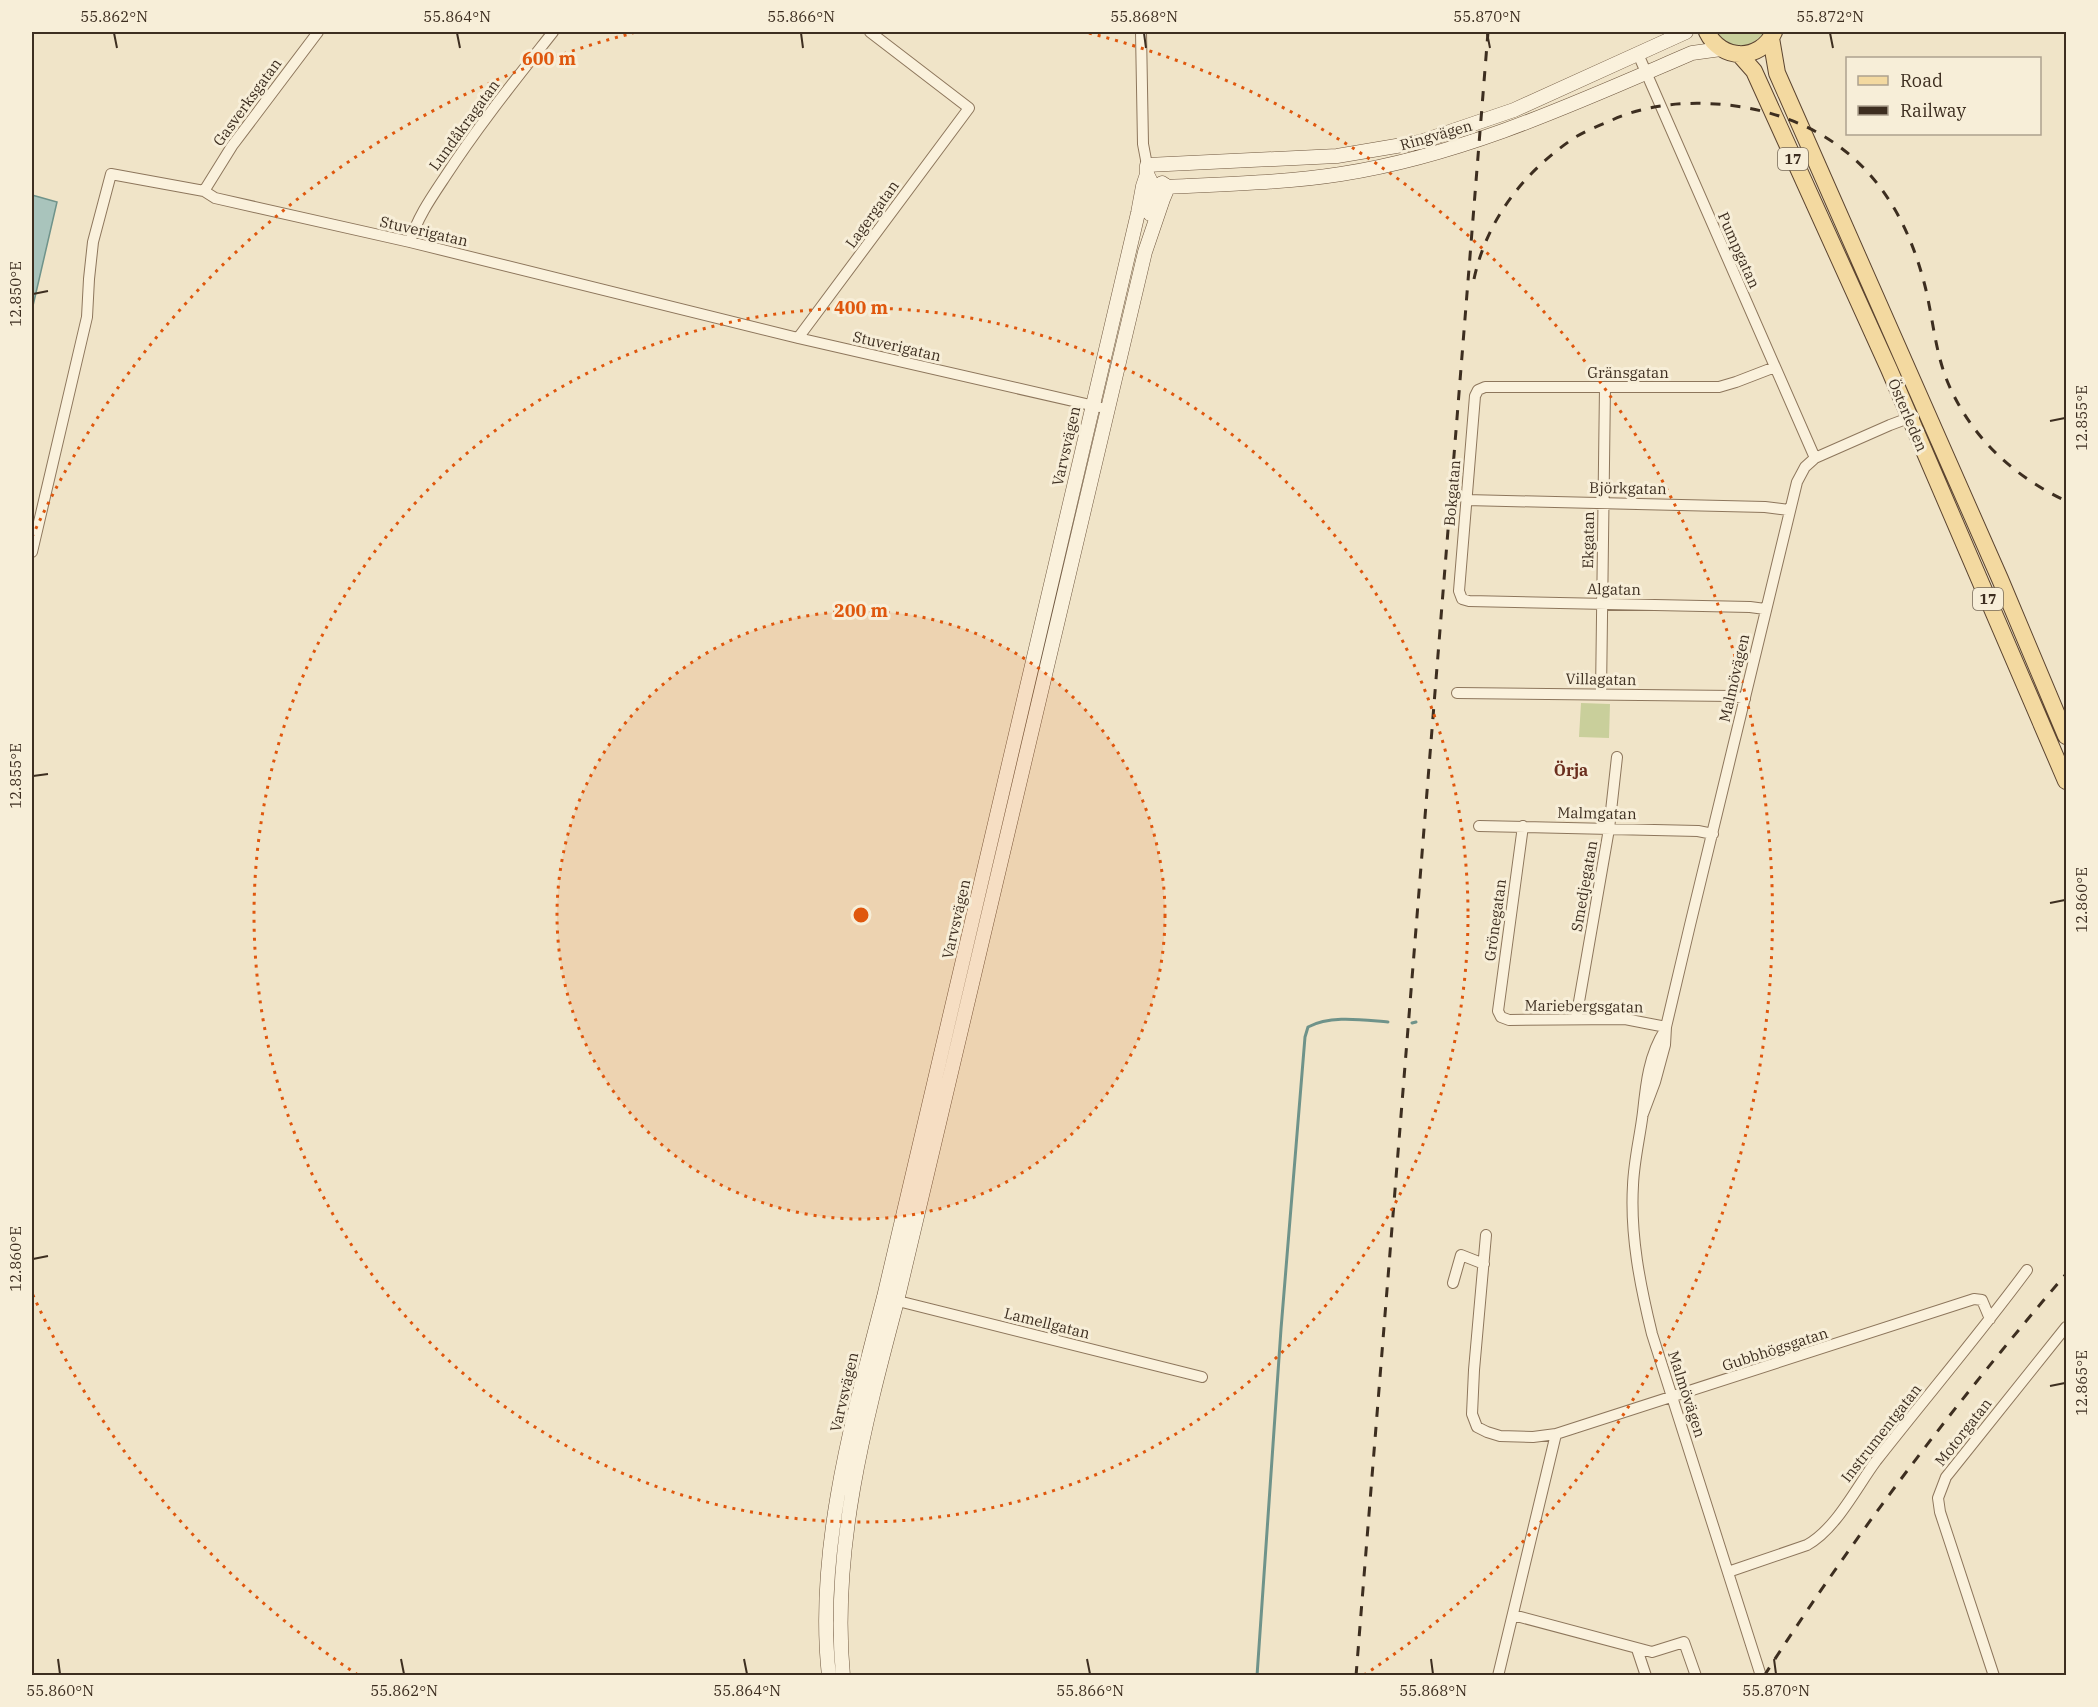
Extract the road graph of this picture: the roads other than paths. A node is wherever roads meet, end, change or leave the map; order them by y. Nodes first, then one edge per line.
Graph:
1 (318, 32) edge
2 (553, 32) edge
3 (870, 32) edge
4 (1141, 32) edge
5 (1686, 32) edge
6 (1707, 32) edge
7 (1772, 35) edge
8 (1721, 49) junction
9 (1638, 54) junction
10 (1739, 54) junction
11 (1646, 72) junction
12 (1147, 170) junction
13 (1168, 188) junction
14 (204, 191) junction
15 (410, 242) junction
16 (1145, 252) junction
17 (798, 338) junction
18 (1774, 367) junction
19 (1605, 387) junction
20 (1478, 390) joint
21 (1092, 406) junction
22 (1108, 410) junction
23 (1926, 413) junction
24 (1909, 417) junction
25 (1815, 458) junction
26 (1466, 500) junction
27 (1604, 502) junction
28 (1789, 510) junction
29 (32, 552) edge
30 (1462, 599) joint
31 (1602, 603) junction
32 (1766, 609) junction
33 (1456, 693) dead end
34 (1601, 694) junction
35 (1745, 699) junction
36 (2067, 736) edge
37 (1617, 758) dead end
38 (2067, 781) edge
39 (1479, 826) dead end
40 (1523, 826) junction
41 (1609, 829) junction
42 (1713, 834) junction
43 (1501, 1017) joint
44 (1576, 1019) junction
45 (1666, 1027) junction
46 (1486, 1235) dead end
47 (1484, 1264) junction
48 (2027, 1270) dead end
49 (1453, 1283) dead end
50 (891, 1299) junction
51 (1990, 1319) junction
52 (2067, 1327) edge
53 (1202, 1377) dead end
54 (1672, 1398) junction
55 (1556, 1434) junction
56 (1728, 1572) junction
57 (1513, 1615) junction
58 (1637, 1649) junction
59 (829, 1676) edge
60 (843, 1676) edge
61 (1498, 1676) edge
62 (1646, 1676) edge
63 (1695, 1676) edge
64 (1761, 1676) edge
65 (1994, 1676) edge

1 - 14 street, Gasverksgatan
2 - 15 street, Lundåkragatan
3 - 17 street, Lagergatan
4 - 12 street, Varvsvägen
5 - 9 main road, Ringvägen
6 - 8 main road
7 - 10 main road, 17
7 - 23 main road, Österleden / 17
8 - 10 main road
8 - 11 main road, Ringvägen
9 - 11 street, Pumpgatan
9 - 12 main road, Ringvägen
10 - 24 main road, Österleden / 17
11 - 13 main road, Ringvägen
11 - 18 street, Pumpgatan
12 - 13 main road
12 - 16 main road, Varvsvägen
12 - 21 main road, Varvsvägen
13 - 16 main road, Varvsvägen
14 - 15 street, Stuverigatan
14 - 29 street, Stuverigatan
15 - 17 street, Stuverigatan
16 - 22 main road, Varvsvägen
17 - 21 street, Stuverigatan
18 - 19 street, Gränsgatan
18 - 25 street, Pumpgatan
19 - 20 street, Gränsgatan
19 - 27 street, Ekgatan
20 - 26 street, Bokgatan
21 - 22 street, Stuverigatan
21 - 50 main road, Varvsvägen
22 - 50 main road, Varvsvägen
23 - 24 street
23 - 36 main road, Österleden / 17
24 - 25 street
24 - 38 main road, Österleden / 17
25 - 28 street, Malmövägen
26 - 27 street, Björkgatan
26 - 30 street, Bokgatan
27 - 28 street, Björkgatan
27 - 31 street, Ekgatan
28 - 32 street, Malmövägen
30 - 31 street, Algatan
31 - 32 street, Algatan
31 - 34 street, Ekgatan
32 - 35 street, Malmövägen
33 - 34 street, Villagatan
34 - 35 street, Villagatan
35 - 42 street, Malmövägen
37 - 41 street, Smedjegatan
39 - 40 street, Malmgatan
40 - 41 street, Malmgatan
40 - 43 street, Grönegatan
41 - 42 street, Malmgatan
41 - 44 street, Smedjegatan
42 - 45 street, Malmövägen
43 - 44 street, Mariebergsgatan
44 - 45 street, Mariebergsgatan
45 - 54 street, Malmövägen
46 - 47 street, Gubbhögsgatan
47 - 49 street
47 - 55 street, Gubbhögsgatan
48 - 51 street, Instrumentgatan
50 - 53 street, Lamellgatan
50 - 59 main road, Varvsvägen
50 - 60 main road, Varvsvägen
51 - 54 street, Gubbhögsgatan
51 - 56 street, Instrumentgatan
52 - 65 street, Motorgatan
54 - 55 street, Gubbhögsgatan
54 - 56 street, Malmövägen
55 - 57 street
56 - 64 street, Malmövägen
57 - 58 street
57 - 61 street
58 - 62 street
58 - 63 street

